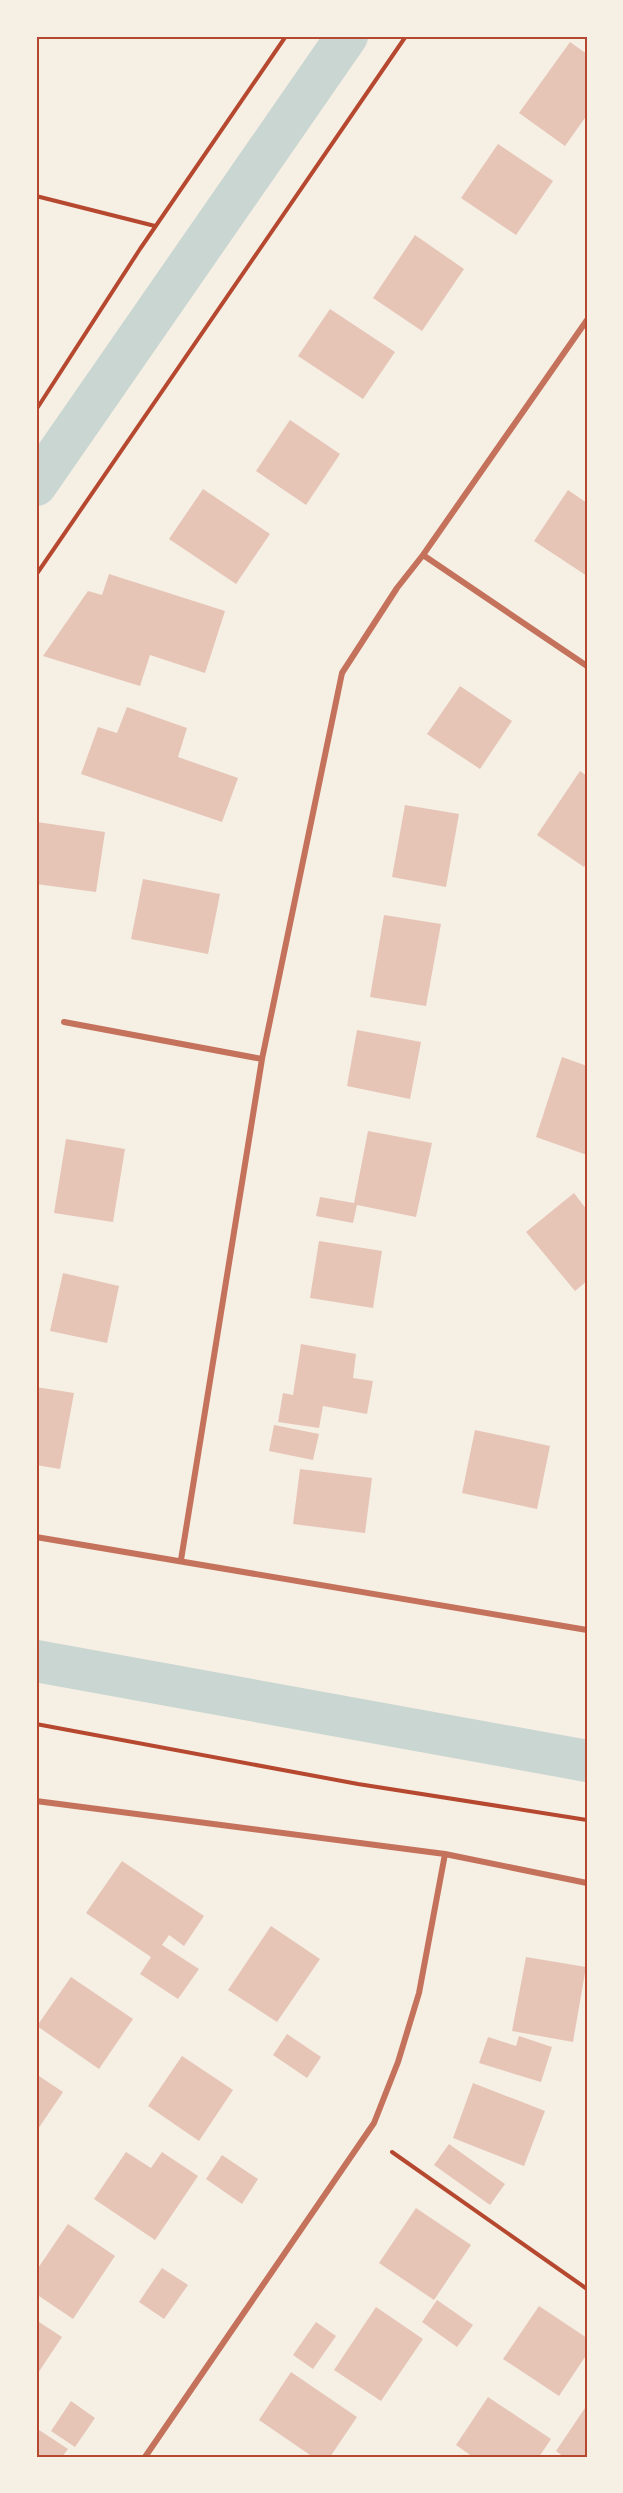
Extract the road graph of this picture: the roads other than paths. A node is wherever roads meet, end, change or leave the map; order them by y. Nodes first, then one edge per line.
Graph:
1 (587, 320) edge
2 (423, 555) junction
3 (587, 666) edge
4 (64, 1022) dead end
5 (262, 1059) junction
6 (36, 1537) edge
7 (181, 1560) junction
8 (587, 1630) edge
9 (36, 1801) edge
10 (445, 1854) junction
11 (587, 1883) edge
12 (145, 2457) edge

1 - 2 street
2 - 3 street
2 - 5 street
4 - 5 street
5 - 7 street
6 - 7 street
7 - 8 street
9 - 10 street
10 - 11 street
10 - 12 street

